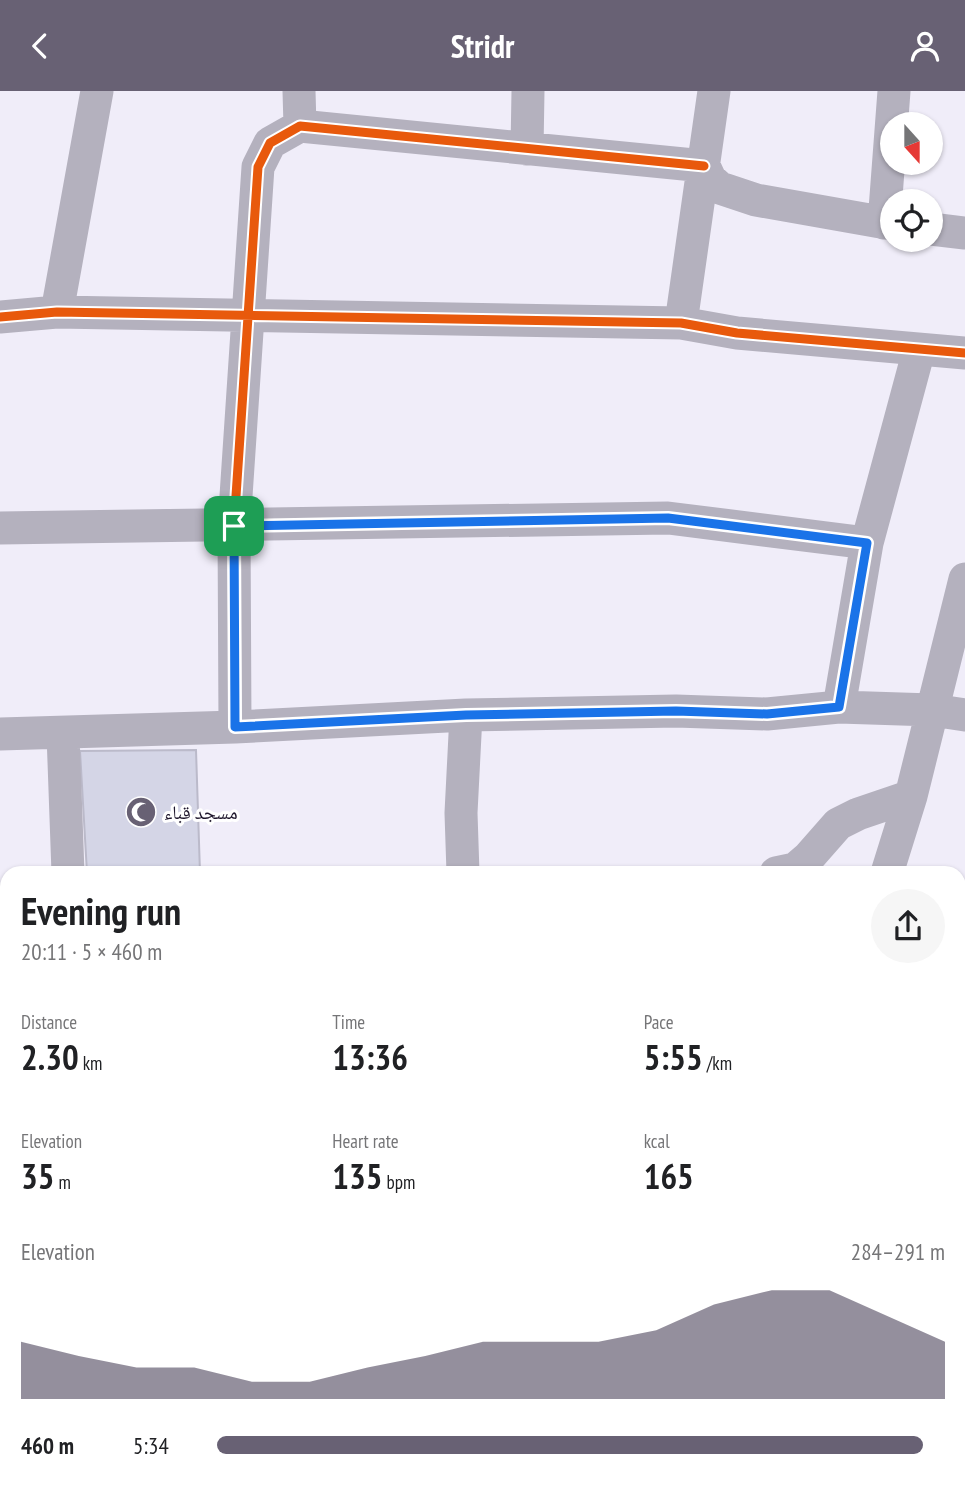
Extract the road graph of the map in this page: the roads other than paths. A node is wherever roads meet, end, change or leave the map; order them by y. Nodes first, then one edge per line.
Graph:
1 (97, 91) edge
2 (299, 91) edge
3 (528, 91) edge
4 (715, 91) edge
5 (894, 91) edge
6 (300, 126) junction
7 (527, 149) junction
8 (704, 166) junction
9 (890, 189) edge
10 (880, 222) edge
11 (943, 230) edge
12 (965, 233) edge
13 (57, 312) junction
14 (247, 316) junction
15 (0, 317) edge
16 (681, 323) junction
17 (919, 350) junction
18 (965, 353) edge
19 (234, 526) junction
20 (0, 528) edge
21 (867, 543) junction
22 (965, 579) edge
23 (839, 707) junction
24 (932, 709) junction
25 (466, 715) junction
26 (965, 715) edge
27 (235, 727) junction
28 (0, 734) edge
29 (63, 734) junction
30 (911, 796) junction
31 (68, 866) edge
32 (463, 866) edge
33 (798, 866) edge
34 (889, 866) edge

1 - 13 street
2 - 6 street
3 - 7 street
4 - 8 street
5 - 9 street
6 - 7 street
6 - 14 street
7 - 8 street
8 - 10 street
8 - 16 street
11 - 12 street
13 - 14 street
13 - 15 street
14 - 16 street
14 - 19 street
16 - 17 street
17 - 18 street
17 - 21 street
19 - 20 street
19 - 21 street
19 - 27 street
21 - 23 street
22 - 24 street
23 - 24 street
23 - 25 street
24 - 26 street
24 - 30 street
25 - 27 street
25 - 32 street
27 - 29 street
28 - 29 street
29 - 31 street
30 - 33 street
30 - 34 street

